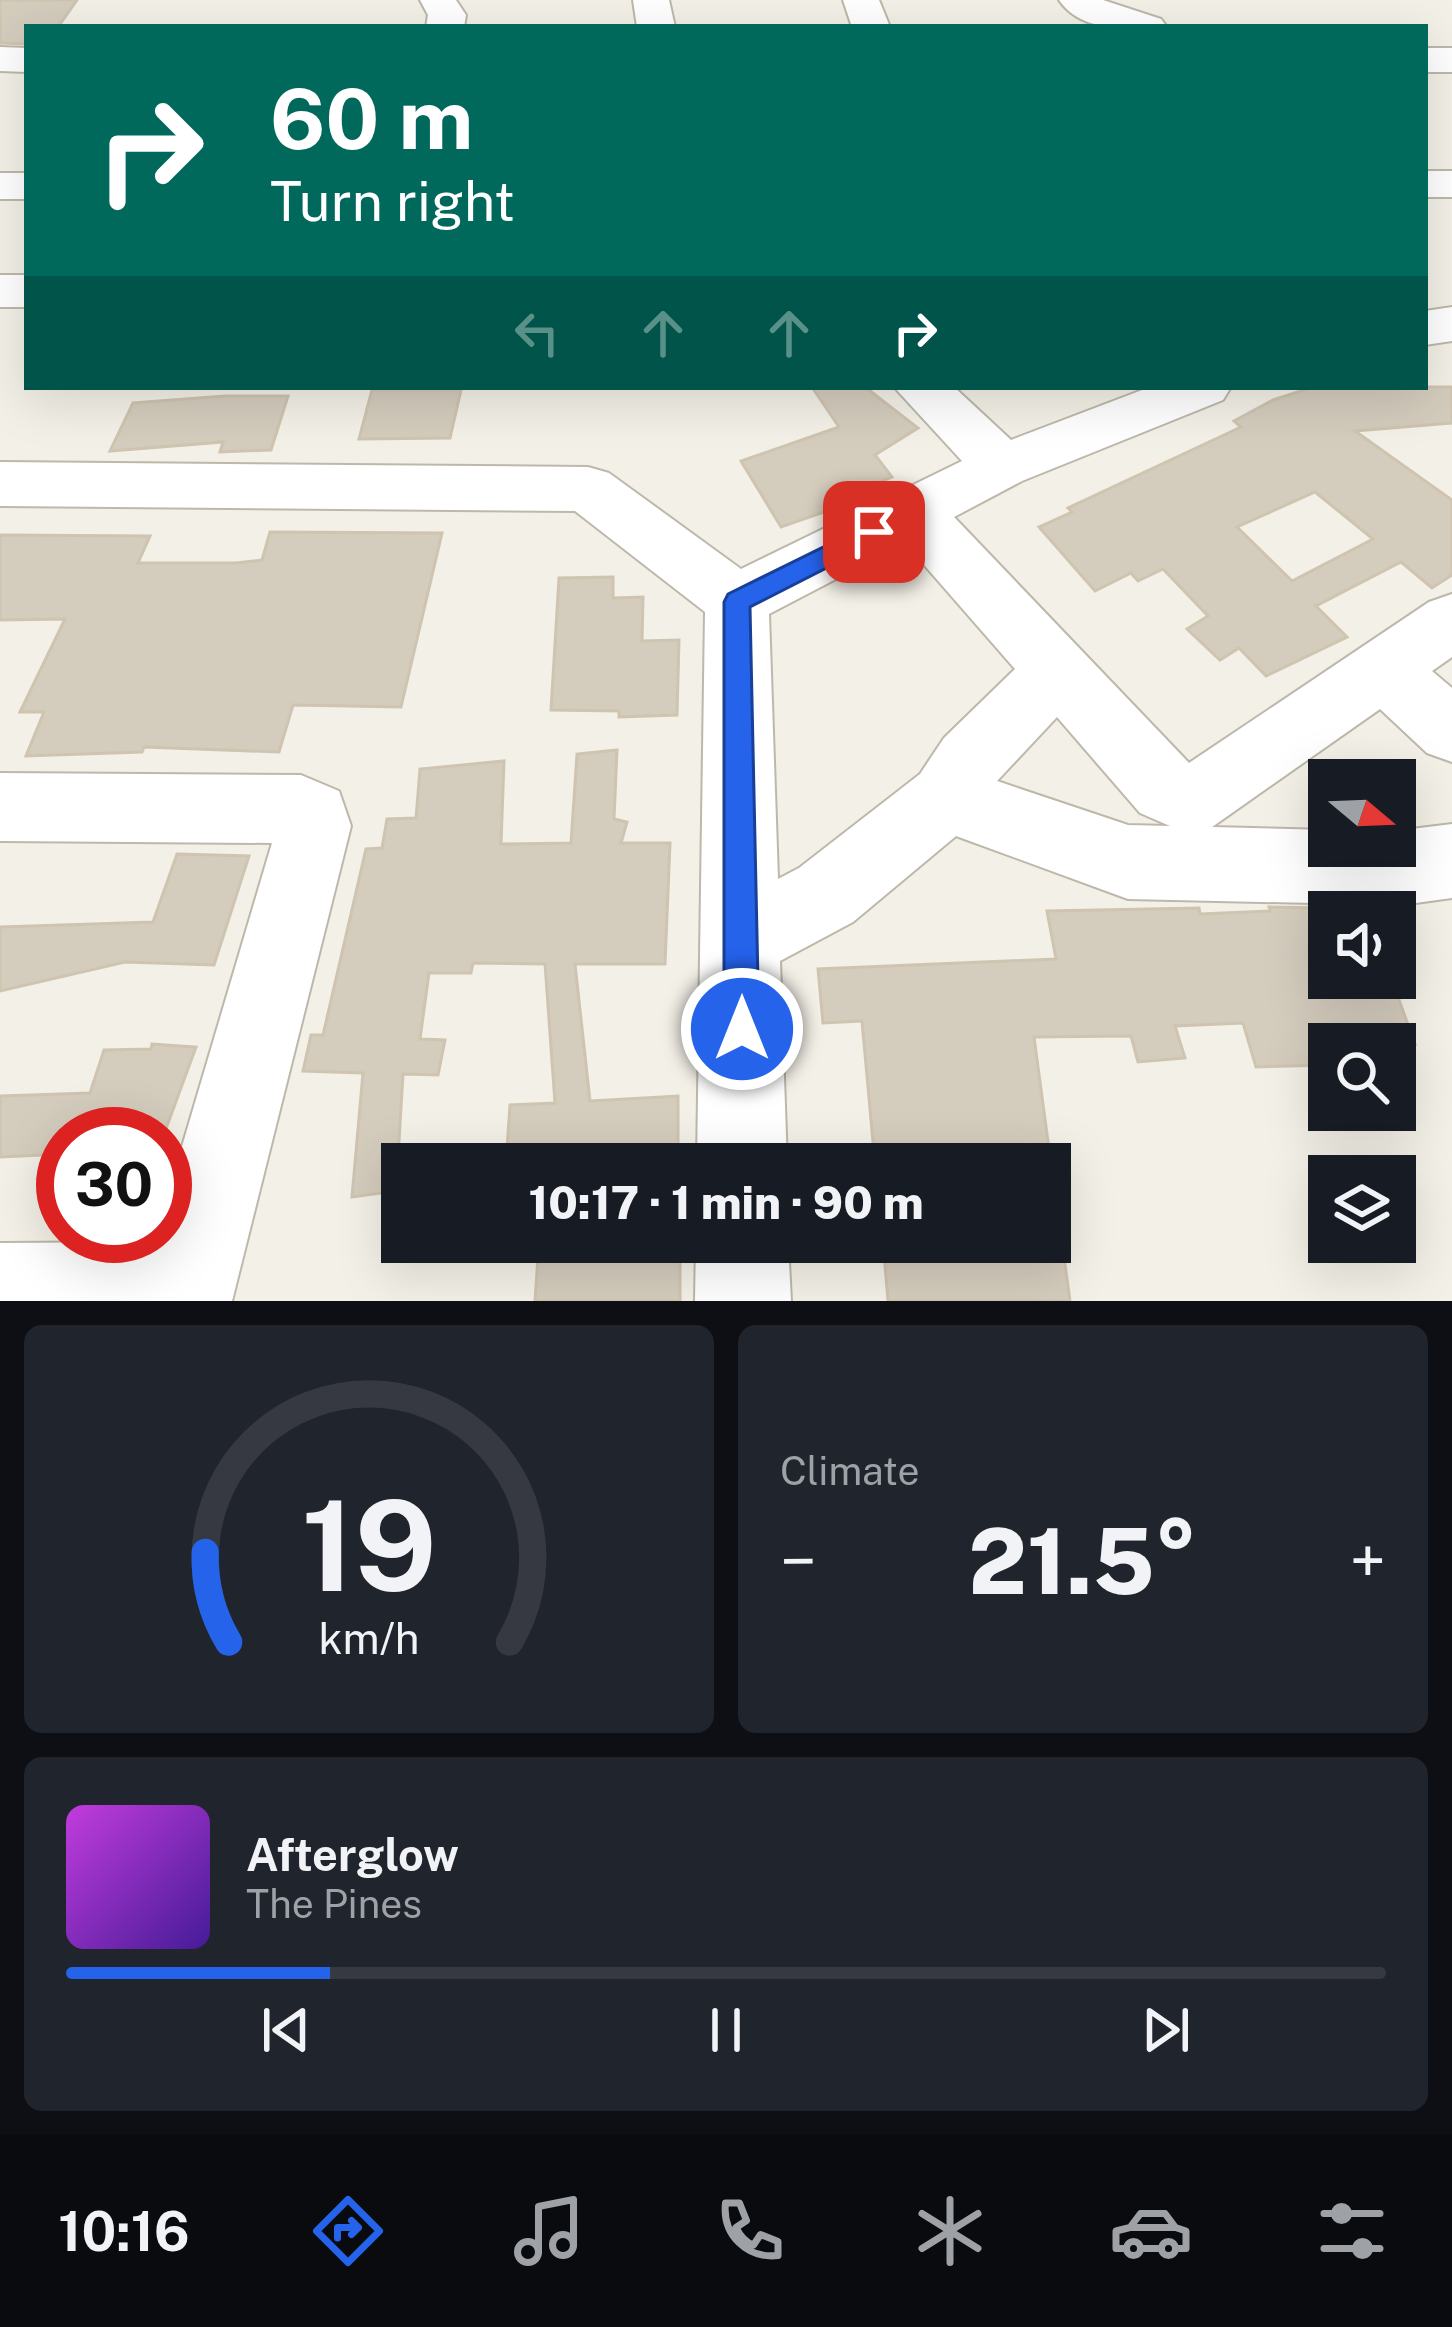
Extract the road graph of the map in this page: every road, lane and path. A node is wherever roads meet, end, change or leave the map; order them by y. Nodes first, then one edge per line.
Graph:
1 (1077, 0) edge
2 (1136, 24) edge
3 (924, 390) edge
4 (1196, 390) edge
5 (1002, 466) junction
6 (0, 484) edge
7 (913, 512) junction
8 (737, 602) junction
9 (1452, 621) edge
10 (1384, 670) junction
11 (1058, 671) junction
12 (1452, 731) edge
13 (946, 798) junction
14 (0, 807) edge
15 (1452, 861) edge
16 (741, 939) junction
17 (742, 1143) edge
18 (742, 1263) edge
19 (0, 1290) edge
20 (185, 1295) edge
21 (743, 1301) edge

1 - 2 street
3 - 5 street
4 - 5 street
5 - 7 street
6 - 8 street
7 - 8 street
7 - 11 street
8 - 16 street
9 - 10 street
10 - 11 street
10 - 12 street
11 - 13 street
13 - 15 street
13 - 16 street
14 - 20 street
16 - 17 street
18 - 21 street
19 - 20 street

